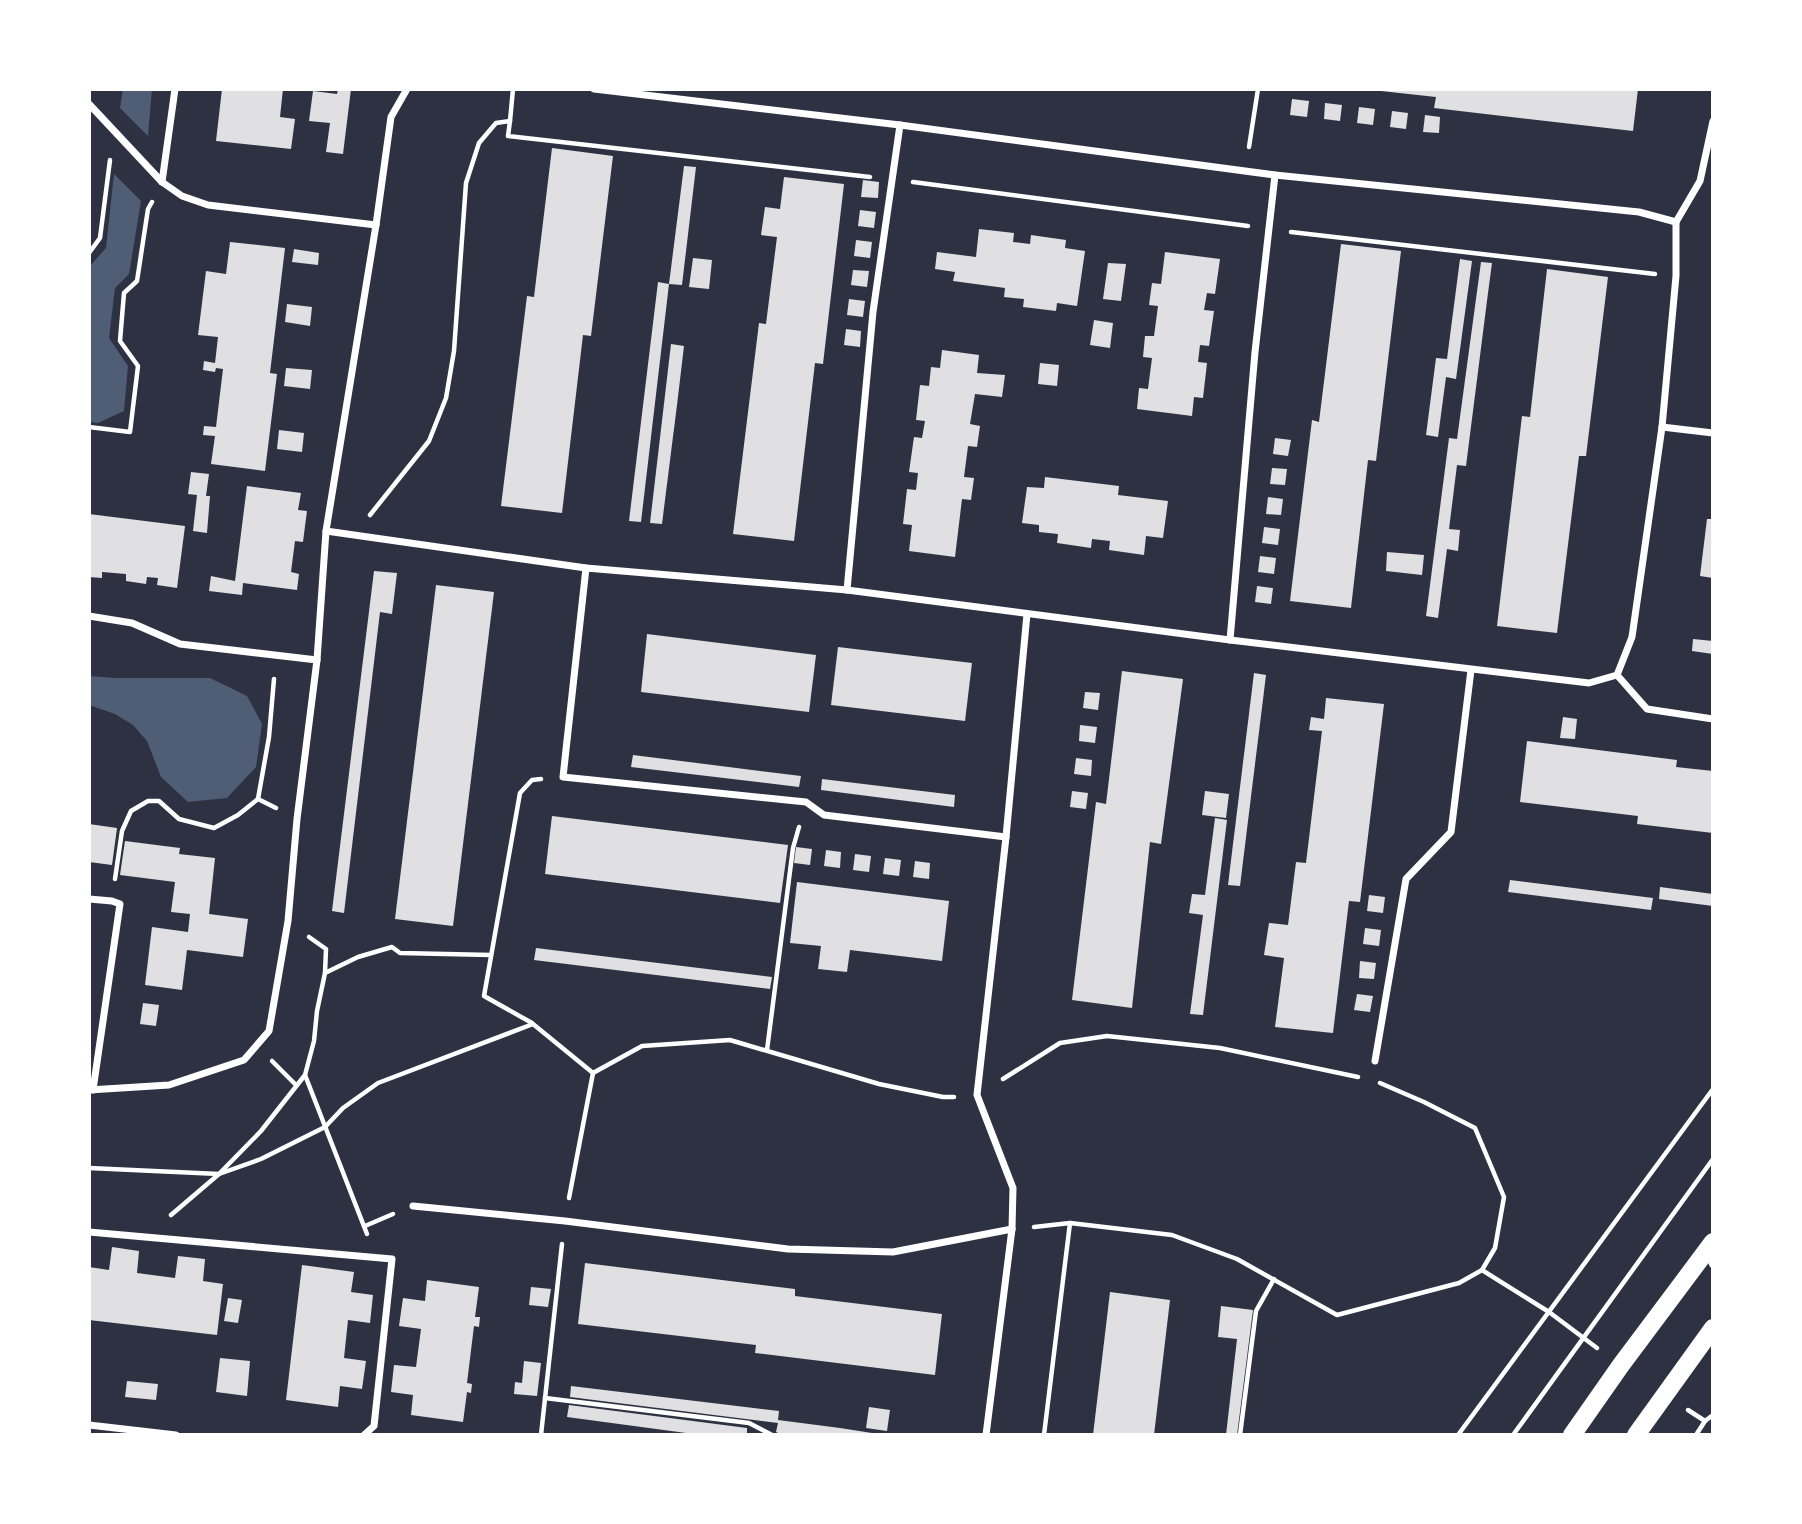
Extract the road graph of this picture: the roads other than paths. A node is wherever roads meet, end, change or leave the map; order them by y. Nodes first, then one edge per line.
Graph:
1 (175, 89) edge
2 (407, 89) edge
3 (594, 89) edge
4 (89, 104) edge
5 (1713, 121) edge
6 (900, 125) junction
7 (1275, 175) junction
8 (162, 182) junction
9 (1676, 222) junction
10 (376, 225) junction
11 (1662, 427) junction
12 (1713, 433) edge
13 (326, 531) junction
14 (586, 568) junction
15 (847, 590) junction
16 (1027, 614) junction
17 (89, 616) edge
18 (1230, 640) junction
19 (317, 660) junction
20 (1471, 670) junction
21 (1617, 675) junction
22 (1713, 719) edge
23 (1006, 837) junction
24 (89, 899) edge
25 (1375, 1061) dead end
26 (91, 1090) edge
27 (413, 1206) road end
28 (1012, 1229) junction
29 (89, 1232) edge
30 (1711, 1252) edge
31 (1713, 1328) edge
32 (89, 1425) edge
33 (176, 1435) edge
34 (363, 1435) edge
35 (986, 1435) edge
36 (1572, 1435) edge
37 (1636, 1435) edge

1 - 8 street
2 - 10 street
3 - 6 street
4 - 8 street
5 - 9 street
6 - 7 street
6 - 15 street
7 - 9 street
7 - 18 street
8 - 10 street
9 - 11 street
10 - 13 street
11 - 12 street
11 - 21 street
13 - 14 street
13 - 19 street
14 - 15 street
14 - 23 street
15 - 16 street
16 - 18 street
16 - 23 street
17 - 19 street
18 - 20 street
19 - 26 street
20 - 21 street
20 - 25 street
21 - 22 street
23 - 28 street
24 - 26 street
27 - 28 street
28 - 35 street
29 - 34 street
30 - 36 main road
31 - 37 main road
32 - 33 street

